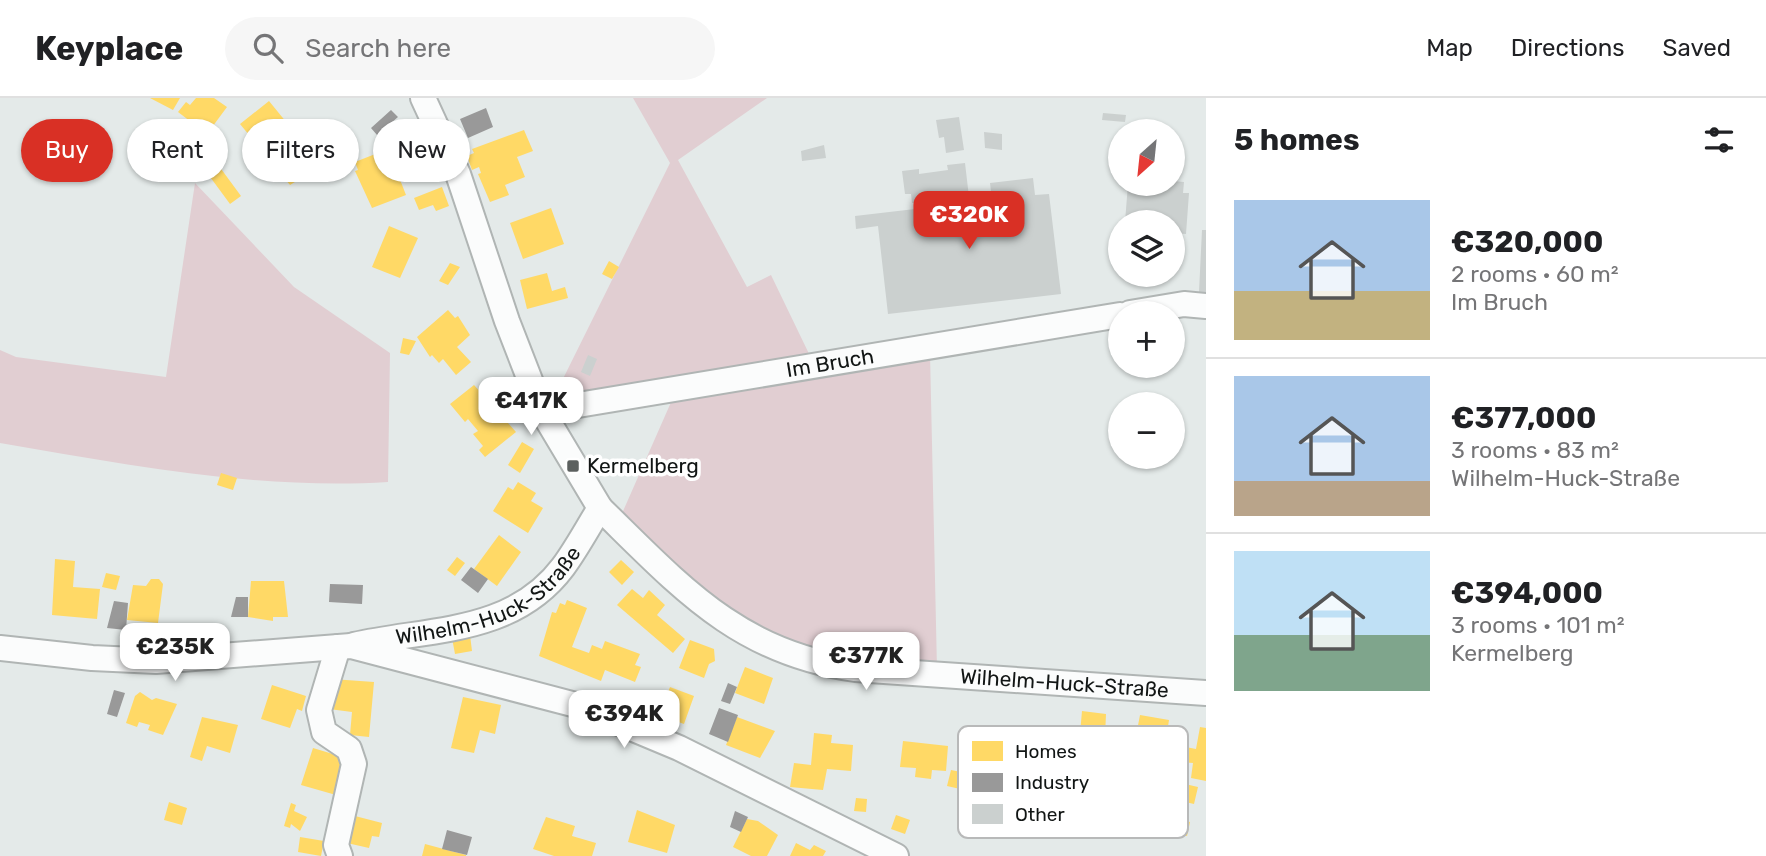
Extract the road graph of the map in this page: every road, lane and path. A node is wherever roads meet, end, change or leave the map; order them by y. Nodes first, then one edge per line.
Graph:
1 (423, 98) edge
2 (1185, 304) edge
3 (1206, 306) edge
4 (1108, 317) edge
5 (542, 411) junction
6 (600, 508) junction
7 (344, 647) junction
8 (0, 648) edge
9 (1206, 693) edge
10 (340, 856) edge
11 (896, 856) edge

1 - 5 street, Wilhelm-Huck-Straße
2 - 3 street
4 - 5 street, Im Bruch
5 - 6 street, Wilhelm-Huck-Straße
6 - 7 street, Wilhelm-Huck-Straße
6 - 9 street, Wilhelm-Huck-Straße
7 - 8 street
7 - 10 street
7 - 11 street

